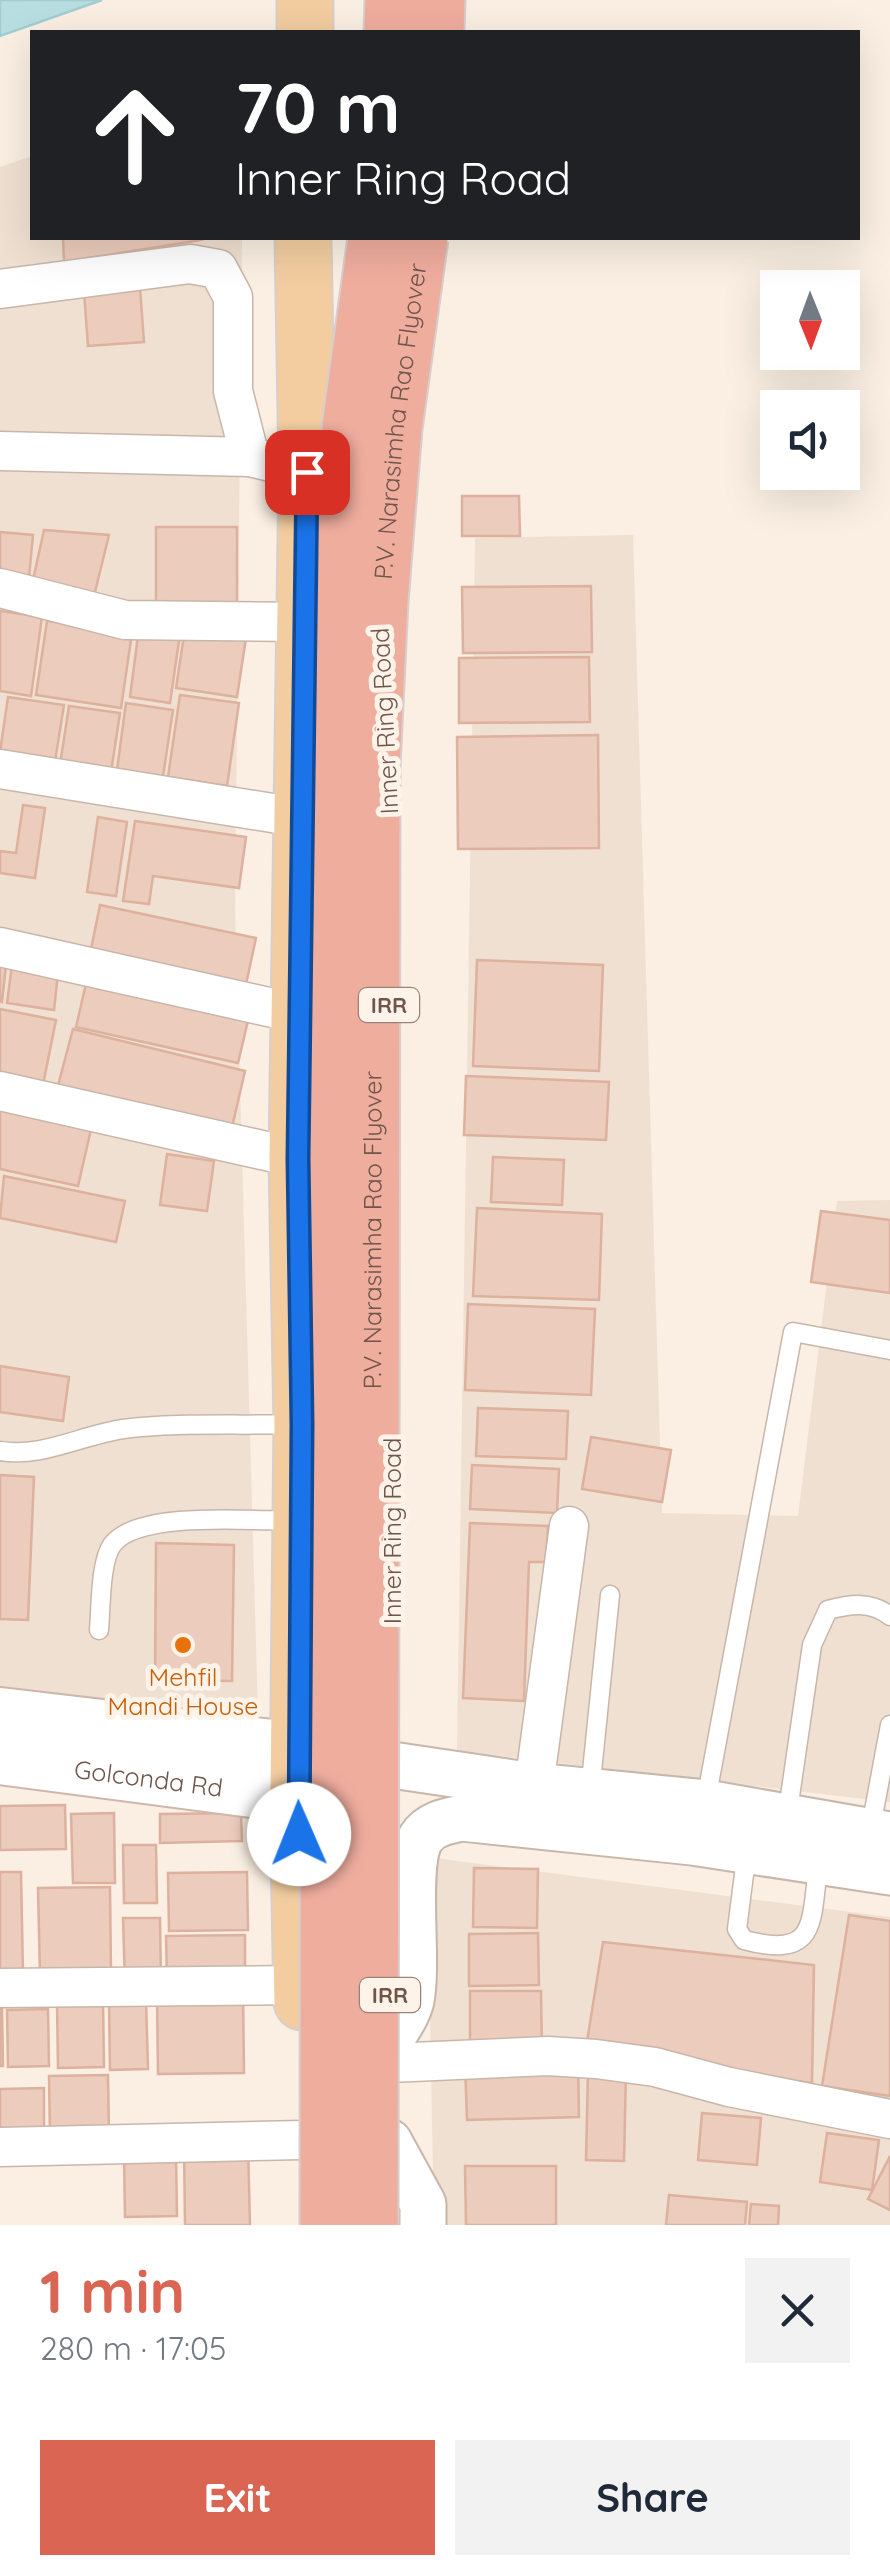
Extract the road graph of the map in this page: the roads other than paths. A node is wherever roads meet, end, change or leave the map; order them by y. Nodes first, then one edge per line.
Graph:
1 (305, 0) edge
2 (342, 0) edge
3 (394, 0) edge
4 (437, 0) edge
5 (452, 0) edge
6 (304, 30) edge
7 (343, 30) edge
8 (392, 30) edge
9 (436, 30) edge
10 (450, 30) edge
11 (420, 240) edge
12 (430, 240) edge
13 (337, 246) edge
14 (0, 289) edge
15 (0, 451) edge
16 (250, 457) junction
17 (307, 472) junction
18 (0, 588) edge
19 (304, 622) junction
20 (387, 722) junction
21 (0, 769) edge
22 (303, 818) junction
23 (0, 947) edge
24 (300, 1014) junction
25 (0, 1091) edge
26 (298, 1158) junction
27 (890, 1350) edge
28 (390, 1410) junction
29 (301, 1411) junction
30 (0, 1451) edge
31 (301, 1508) junction
32 (569, 1526) dead end
33 (610, 1595) dead end
34 (890, 1616) edge
35 (100, 1630) dead end
36 (0, 1714) edge
37 (890, 1726) edge
38 (0, 1758) edge
39 (392, 1764) junction
40 (298, 1773) junction
41 (534, 1786) junction
42 (590, 1792) junction
43 (706, 1803) junction
44 (787, 1817) junction
45 (880, 1833) edge
46 (747, 1850) junction
47 (820, 1861) junction
48 (890, 1872) edge
49 (302, 1985) junction
50 (0, 1988) edge
51 (389, 2052) junction
52 (890, 2119) edge
53 (302, 2140) junction
54 (389, 2142) junction
55 (0, 2147) edge
56 (303, 2225) edge
57 (328, 2225) edge
58 (370, 2225) edge
59 (390, 2225) edge
60 (423, 2225) edge

1 - 6 main road
2 - 7 main road
3 - 8 highway
4 - 9 highway
5 - 10 street
11 - 58 highway, P.V. Narasimha Rao Flyover, bridge
12 - 20 street
13 - 17 main road
13 - 20 main road, Inner Ring Road / IRR
13 - 57 highway, P.V. Narasimha Rao Flyover, bridge
14 - 16 street
15 - 16 street
16 - 17 street
17 - 19 main road
18 - 19 street
19 - 22 main road
20 - 28 main road, Inner Ring Road / IRR
21 - 22 street
22 - 24 main road
23 - 24 street
24 - 26 main road
25 - 26 street
26 - 29 main road
27 - 43 lane
28 - 29 main road
28 - 39 main road, Inner Ring Road / IRR
29 - 30 lane
29 - 31 main road
31 - 35 lane
31 - 40 main road
32 - 41 street
33 - 42 lane
34 - 44 lane
36 - 40 main road, Golconda Rd
37 - 45 lane
38 - 40 main road, Golconda Rd
39 - 41 street
39 - 51 main road, Inner Ring Road / IRR
40 - 49 main road
41 - 42 street
42 - 43 street
43 - 44 street
44 - 45 street
46 - 47 street
46 - 47 lane
46 - 51 street
47 - 48 street
49 - 50 street
49 - 53 main road
51 - 52 street
51 - 54 main road, Inner Ring Road / IRR
53 - 55 street
53 - 56 main road
54 - 59 main road, Inner Ring Road / IRR
54 - 60 street

